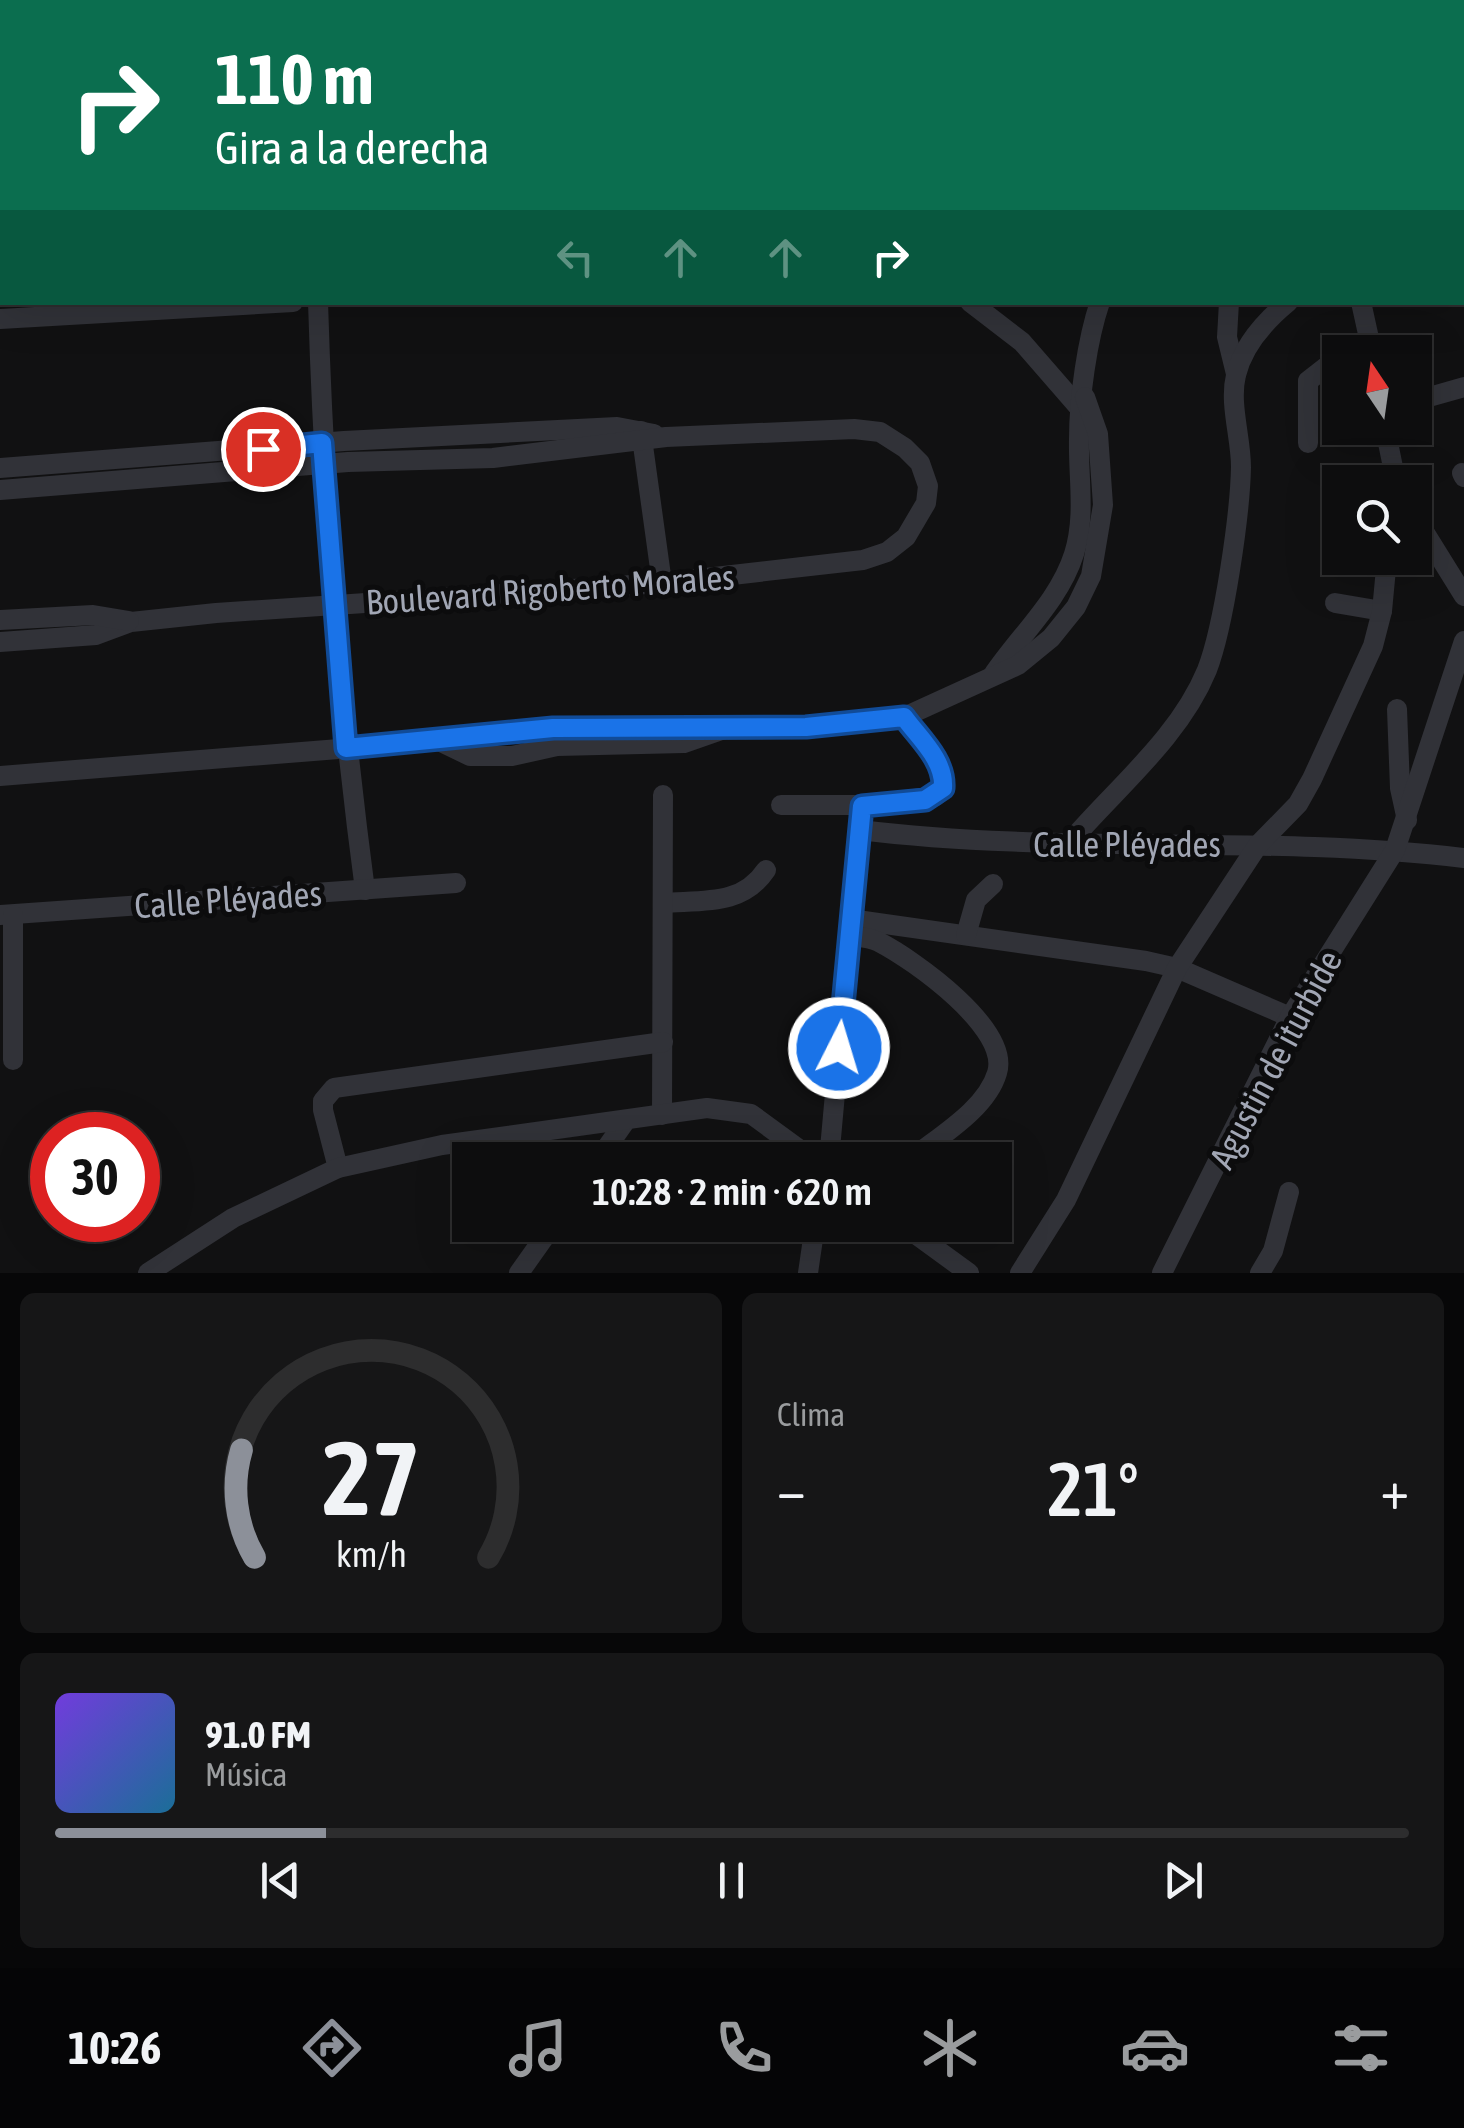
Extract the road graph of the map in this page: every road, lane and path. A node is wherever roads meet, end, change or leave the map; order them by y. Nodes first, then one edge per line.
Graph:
1 (240, 305) edge
2 (318, 305) edge
3 (974, 305) edge
4 (1099, 305) edge
5 (1229, 305) edge
6 (1284, 305) edge
7 (1362, 305) edge
8 (0, 319) edge
9 (1368, 335) edge
10 (1322, 370) edge
11 (1236, 375) junction
12 (1464, 388) edge
13 (1432, 397) edge
14 (1086, 407) junction
15 (641, 437) junction
16 (322, 443) junction
17 (1308, 443) dead end
18 (235, 462) junction
19 (324, 464) junction
20 (0, 468) edge
21 (0, 490) edge
22 (1432, 544) edge
23 (1385, 575) edge
24 (662, 583) junction
25 (1464, 596) edge
26 (1335, 603) dead end
27 (334, 604) junction
28 (1382, 610) junction
29 (0, 620) edge
30 (130, 622) junction
31 (1464, 641) edge
32 (0, 642) edge
33 (1397, 709) dead end
34 (904, 717) junction
35 (346, 748) junction
36 (0, 776) edge
37 (663, 795) dead end
38 (782, 806) dead end
39 (862, 806) junction
40 (1407, 822) junction
41 (860, 830) junction
42 (1070, 842) junction
43 (1258, 844) junction
44 (1395, 850) junction
45 (1464, 858) edge
46 (766, 870) dead end
47 (456, 882) dead end
48 (993, 884) dead end
49 (365, 890) junction
50 (663, 903) junction
51 (6, 915) edge
52 (850, 928) junction
53 (966, 935) junction
54 (1177, 968) junction
55 (1290, 1017) junction
56 (663, 1042) junction
57 (13, 1060) dead end
58 (662, 1115) junction
59 (624, 1123) junction
60 (611, 1142) edge
61 (789, 1142) edge
62 (831, 1142) edge
63 (930, 1142) edge
64 (338, 1168) junction
65 (1289, 1192) dead end
66 (540, 1242) edge
67 (813, 1242) edge
68 (926, 1242) edge
69 (148, 1273) edge
70 (519, 1273) edge
71 (808, 1273) edge
72 (969, 1273) edge
73 (1020, 1273) edge
74 (1162, 1273) edge
75 (1260, 1273) edge

1 - 8 street
2 - 16 street
3 - 14 street
4 - 14 street
5 - 11 street
6 - 11 street
7 - 9 street
10 - 17 street
11 - 42 street
12 - 13 street
14 - 34 street
15 - 16 street
15 - 19 street
15 - 24 street
15 - 24 street, Boulevard Rigoberto Morales
16 - 18 street
16 - 19 street
18 - 19 street
18 - 20 street
18 - 21 street
19 - 27 street
22 - 25 street
23 - 28 street
24 - 27 street, Boulevard Rigoberto Morales
26 - 28 street
27 - 30 street, Boulevard Rigoberto Morales
27 - 35 street
28 - 43 street
29 - 30 street, Boulevard Rigoberto Morales
30 - 32 street, Boulevard Rigoberto Morales
31 - 40 street, Agustin de iturbide
33 - 40 street
34 - 35 street
34 - 39 street
35 - 36 street
35 - 49 street
37 - 50 street
38 - 39 street
39 - 41 street
40 - 44 street, Agustin de iturbide
41 - 42 street, Calle Pléyades
41 - 52 street
42 - 43 street, Calle Pléyades
43 - 44 street, Calle Pléyades
43 - 54 street
44 - 45 street, Calle Pléyades
44 - 55 street, Agustin de iturbide
46 - 50 street
47 - 49 street, Calle Pléyades
48 - 53 street
49 - 51 street, Calle Pléyades
50 - 56 street
51 - 57 street
52 - 53 street
52 - 62 street
52 - 63 street
53 - 54 street
54 - 55 street
54 - 73 street
55 - 74 street, Agustin de iturbide
56 - 58 street
56 - 64 street
58 - 59 street
58 - 61 street
59 - 60 street
59 - 64 street
64 - 69 street
65 - 75 street
66 - 70 street
67 - 71 street
68 - 72 street

